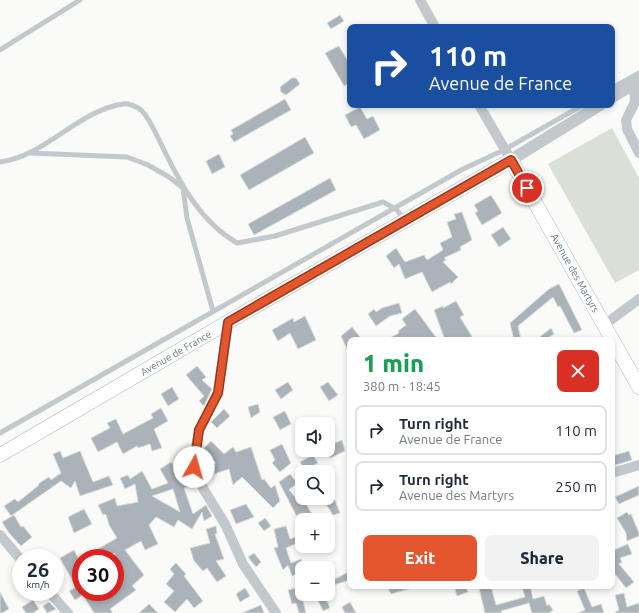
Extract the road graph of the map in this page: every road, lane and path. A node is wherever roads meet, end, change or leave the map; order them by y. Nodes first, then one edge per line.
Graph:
1 (420, 0) edge
2 (77, 1) edge
3 (433, 24) edge
4 (0, 50) edge
5 (637, 79) edge
6 (615, 87) edge
7 (615, 95) edge
8 (481, 108) edge
9 (578, 108) edge
10 (594, 108) edge
11 (29, 153) junction
12 (639, 153) edge
13 (508, 155) junction
14 (0, 162) edge
15 (183, 188) junction
16 (396, 209) junction
17 (405, 221) junction
18 (639, 299) edge
19 (214, 311) junction
20 (228, 322) junction
21 (604, 325) junction
22 (611, 337) edge
23 (615, 344) edge
24 (639, 387) edge
25 (0, 433) edge
26 (0, 455) edge
27 (639, 465) edge
28 (615, 473) edge
29 (0, 535) edge
30 (12, 549) edge
31 (57, 601) edge
32 (68, 613) edge
33 (276, 613) edge

1 - 3 street
2 - 4 lane
5 - 6 lane
5 - 7 street
5 - 12 street
8 - 13 street
9 - 13 lane
10 - 13 street, Avenue de France
11 - 14 lane
11 - 15 lane
11 - 15 lane
13 - 16 lane
13 - 17 main road, Avenue de France
13 - 21 main road, Avenue des Martyrs
15 - 16 lane
15 - 19 lane
16 - 17 lane
16 - 19 lane
17 - 20 main road, Avenue de France
18 - 21 street
19 - 25 lane
20 - 26 main road, Avenue de France
20 - 33 street
21 - 22 main road, Avenue des Martyrs
23 - 24 main road, Avenue des Martyrs
27 - 28 street
29 - 30 street
31 - 32 street

